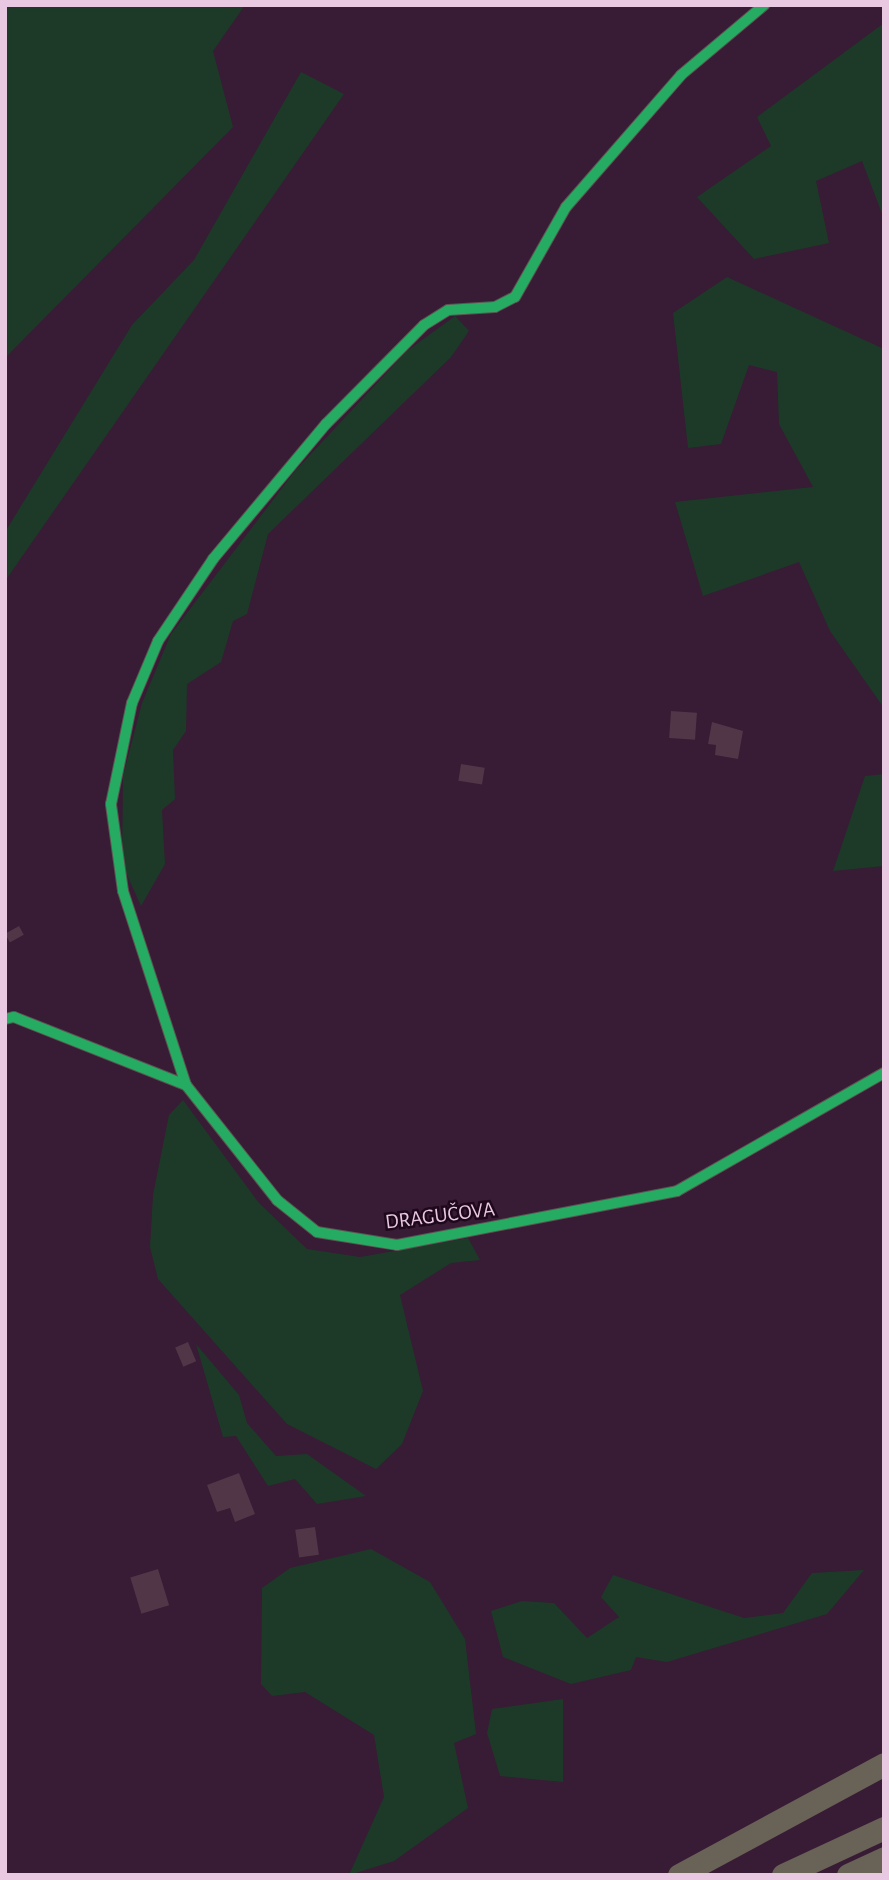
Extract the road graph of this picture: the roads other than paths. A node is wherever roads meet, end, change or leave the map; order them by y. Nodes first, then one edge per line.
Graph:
1 (764, 5) edge
2 (5, 1019) edge
3 (884, 1073) edge
4 (186, 1085) junction
5 (884, 1764) edge
6 (884, 1828) edge
7 (884, 1858) edge
8 (680, 1875) edge
9 (783, 1875) edge
10 (848, 1875) edge

1 - 4 street
2 - 4 street
3 - 4 street, DRAGUČOVA
5 - 8 highway
6 - 9 highway
7 - 10 highway

